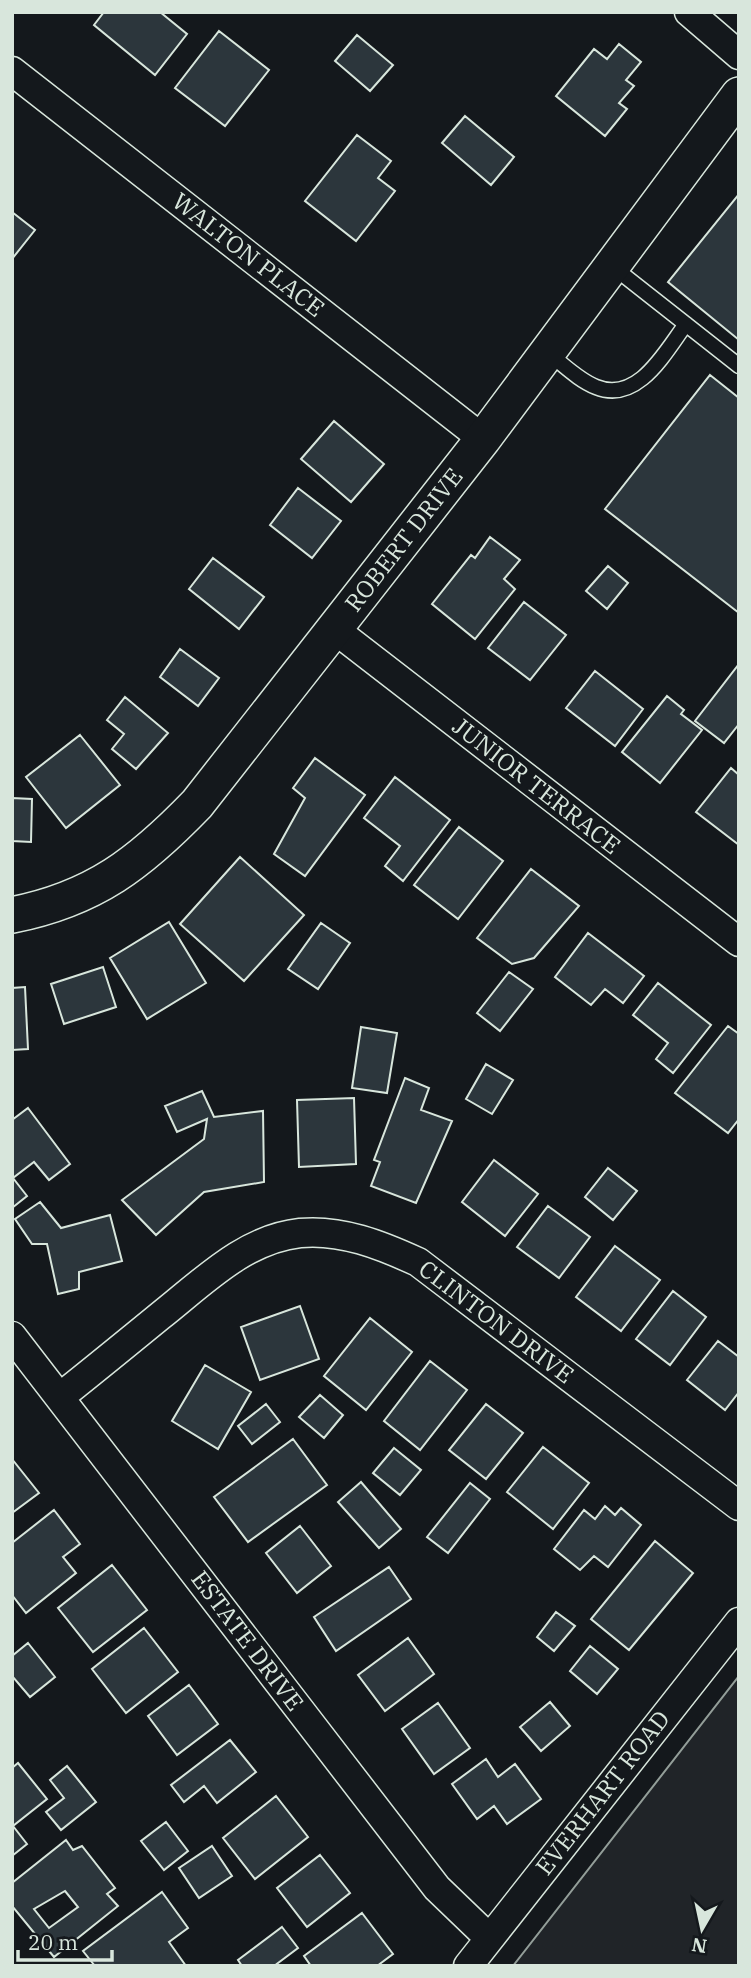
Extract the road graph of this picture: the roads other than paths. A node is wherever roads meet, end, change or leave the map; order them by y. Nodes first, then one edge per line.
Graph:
1 (689, 12) edge
2 (739, 54) edge
3 (12, 71) edge
4 (739, 95) edge
5 (612, 266) junction
6 (686, 324) junction
7 (548, 353) junction
8 (739, 366) edge
9 (483, 439) junction
10 (334, 629) junction
11 (12, 915) edge
12 (739, 943) edge
13 (12, 1336) edge
14 (60, 1397) junction
15 (739, 1506) edge
16 (739, 1622) edge
17 (489, 1938) junction
18 (468, 1966) edge

1 - 2 street
3 - 9 street, WALTON PLACE
4 - 5 street, ROBERT DRIVE
5 - 6 lane
5 - 7 street, ROBERT DRIVE
6 - 7 lane
6 - 8 lane
7 - 9 street, ROBERT DRIVE
9 - 10 street, ROBERT DRIVE
10 - 11 street, ROBERT DRIVE
10 - 12 street, JUNIOR TERRACE
13 - 14 street, ESTATE DRIVE
14 - 15 street, CLINTON DRIVE
14 - 17 street, ESTATE DRIVE
16 - 17 street, EVERHART ROAD
17 - 18 street, EVERHART ROAD

